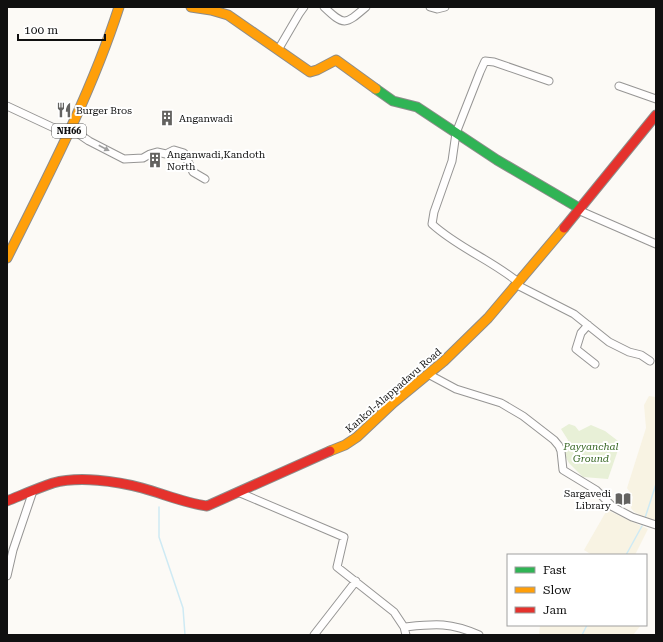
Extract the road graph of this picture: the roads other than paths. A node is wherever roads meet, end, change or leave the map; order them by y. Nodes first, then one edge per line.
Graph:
1 (119, 7) edge
2 (191, 7) edge
3 (304, 7) edge
4 (324, 7) edge
5 (366, 7) edge
6 (430, 7) edge
7 (445, 7) edge
8 (278, 50) junction
9 (549, 81) dead end
10 (619, 86) dead end
11 (656, 99) edge
12 (7, 106) edge
13 (656, 115) edge
14 (69, 131) junction
15 (456, 133) junction
16 (205, 179) dead end
17 (579, 209) junction
18 (656, 244) edge
19 (8, 252) edge
20 (518, 284) junction
21 (588, 325) junction
22 (650, 361) dead end
23 (595, 364) dead end
24 (428, 374) junction
25 (33, 492) junction
26 (238, 492) junction
27 (7, 501) edge
28 (656, 525) edge
29 (7, 576) edge
30 (356, 581) junction
31 (404, 627) junction
32 (314, 635) edge
33 (406, 635) edge
34 (478, 635) edge

1 - 14 main road, NH66
2 - 8 main road
3 - 8 street
4 - 5 street
6 - 7 street
8 - 15 main road
9 - 15 street
10 - 11 street
12 - 14 street
13 - 17 main road, Kankol-Alappadavu Road
14 -> 16 street
14 - 19 main road, NH66
15 - 17 main road
15 - 20 street
17 - 18 street
17 - 20 main road, Kankol-Alappadavu Road
20 - 21 street
20 - 24 main road, Kankol-Alappadavu Road
21 - 22 street
21 - 23 street
24 - 26 main road, Kankol-Alappadavu Road
24 - 28 street
25 - 26 main road, Kankol-Alappadavu Road
25 - 27 main road, Kankol-Alappadavu Road
25 - 29 street
26 - 30 street
30 - 31 street
30 - 32 street
31 - 33 street
31 - 34 street

